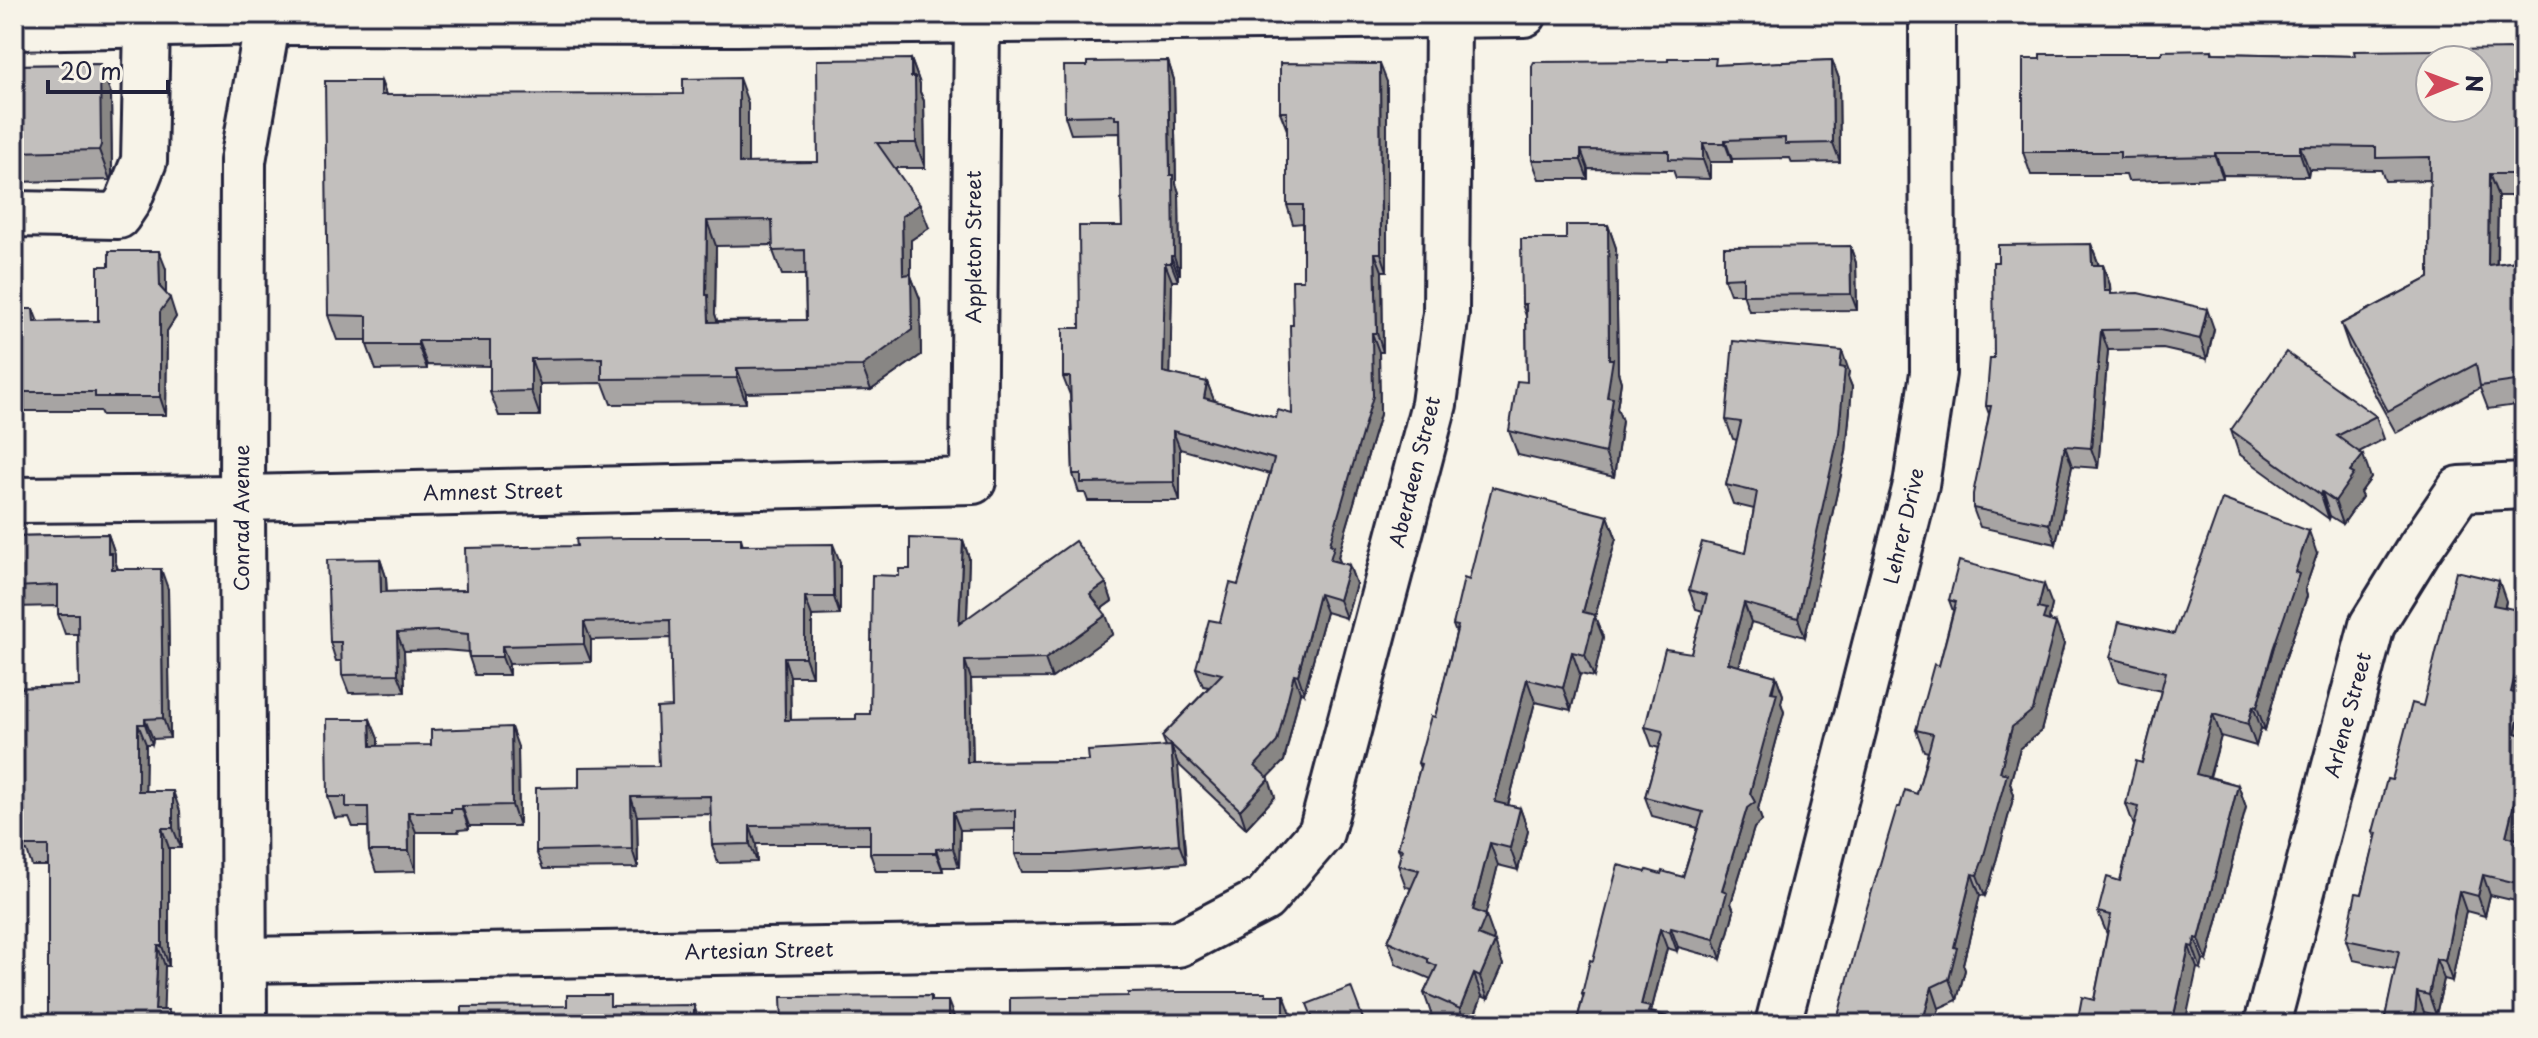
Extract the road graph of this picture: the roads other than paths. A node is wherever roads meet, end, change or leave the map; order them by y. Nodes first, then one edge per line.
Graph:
1 (1448, 14) edge
2 (1524, 14) edge
3 (1932, 14) edge
4 (977, 16) edge
5 (268, 18) edge
6 (738, 19) edge
7 (147, 24) junction
8 (14, 27) edge
9 (14, 214) edge
10 (973, 481) joint
11 (2524, 486) edge
12 (242, 498) junction
13 (14, 500) edge
14 (1264, 899) joint
15 (244, 960) junction
16 (244, 1024) edge
17 (1778, 1024) edge
18 (2267, 1024) edge

1 - 2 street
1 - 4 street
1 - 14 street, Aberdeen Street
3 - 17 street, Lehrer Drive
4 - 6 street
4 - 10 street, Appleton Street
5 - 6 street
5 - 7 street
5 - 12 street, Conrad Avenue
7 - 8 street
7 - 9 street
10 - 12 street, Amnest Street
11 - 18 street, Arlene Street
12 - 13 street, Amnest Street
12 - 15 street, Conrad Avenue
14 - 15 street, Artesian Street
15 - 16 street, Conrad Avenue

